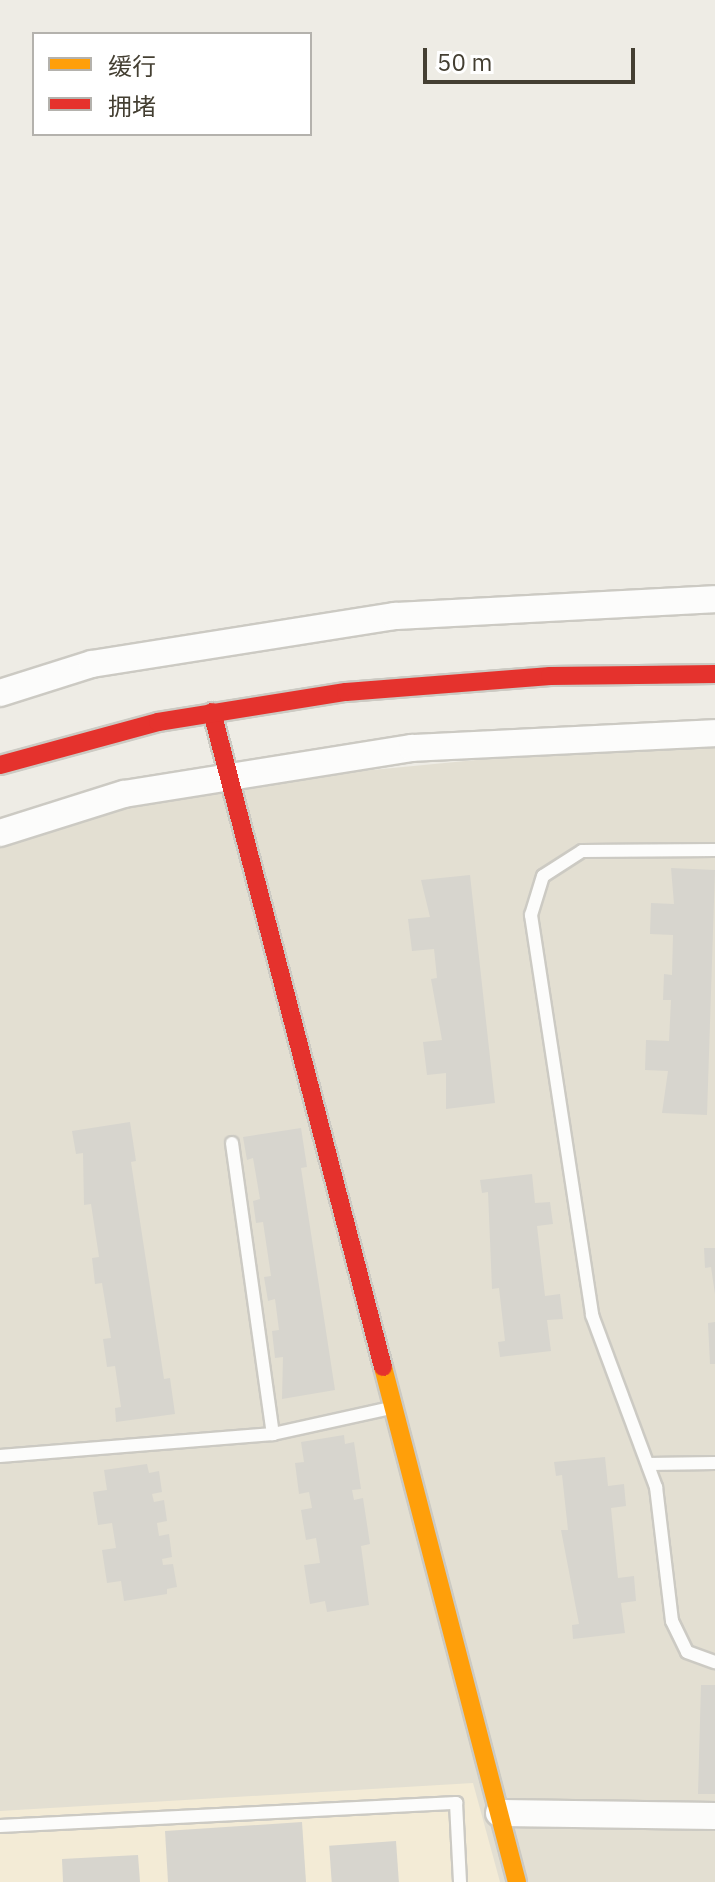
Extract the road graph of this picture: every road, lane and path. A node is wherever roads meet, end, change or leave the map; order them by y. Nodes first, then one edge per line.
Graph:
1 (715, 599) edge
2 (715, 659) edge
3 (715, 674) edge
4 (0, 693) edge
5 (212, 712) junction
6 (715, 733) edge
7 (0, 749) edge
8 (0, 765) edge
9 (229, 775) junction
10 (0, 833) edge
11 (715, 850) edge
12 (232, 1143) dead end
13 (393, 1407) junction
14 (273, 1434) junction
15 (0, 1456) edge
16 (715, 1463) edge
17 (649, 1464) junction
18 (715, 1662) edge
19 (499, 1813) junction
20 (715, 1816) edge
21 (0, 1826) edge
22 (460, 1882) edge
23 (517, 1882) edge

1 - 4 street
2 - 7 main road
3 - 5 main road
5 - 8 main road
5 - 9 main road
6 - 9 street
9 - 10 street
9 - 13 main road
11 - 17 lane
12 - 14 lane
13 - 14 lane
13 - 19 main road
14 - 15 lane
16 - 17 lane
17 - 18 lane
19 - 20 street
19 - 23 main road
21 - 22 lane

